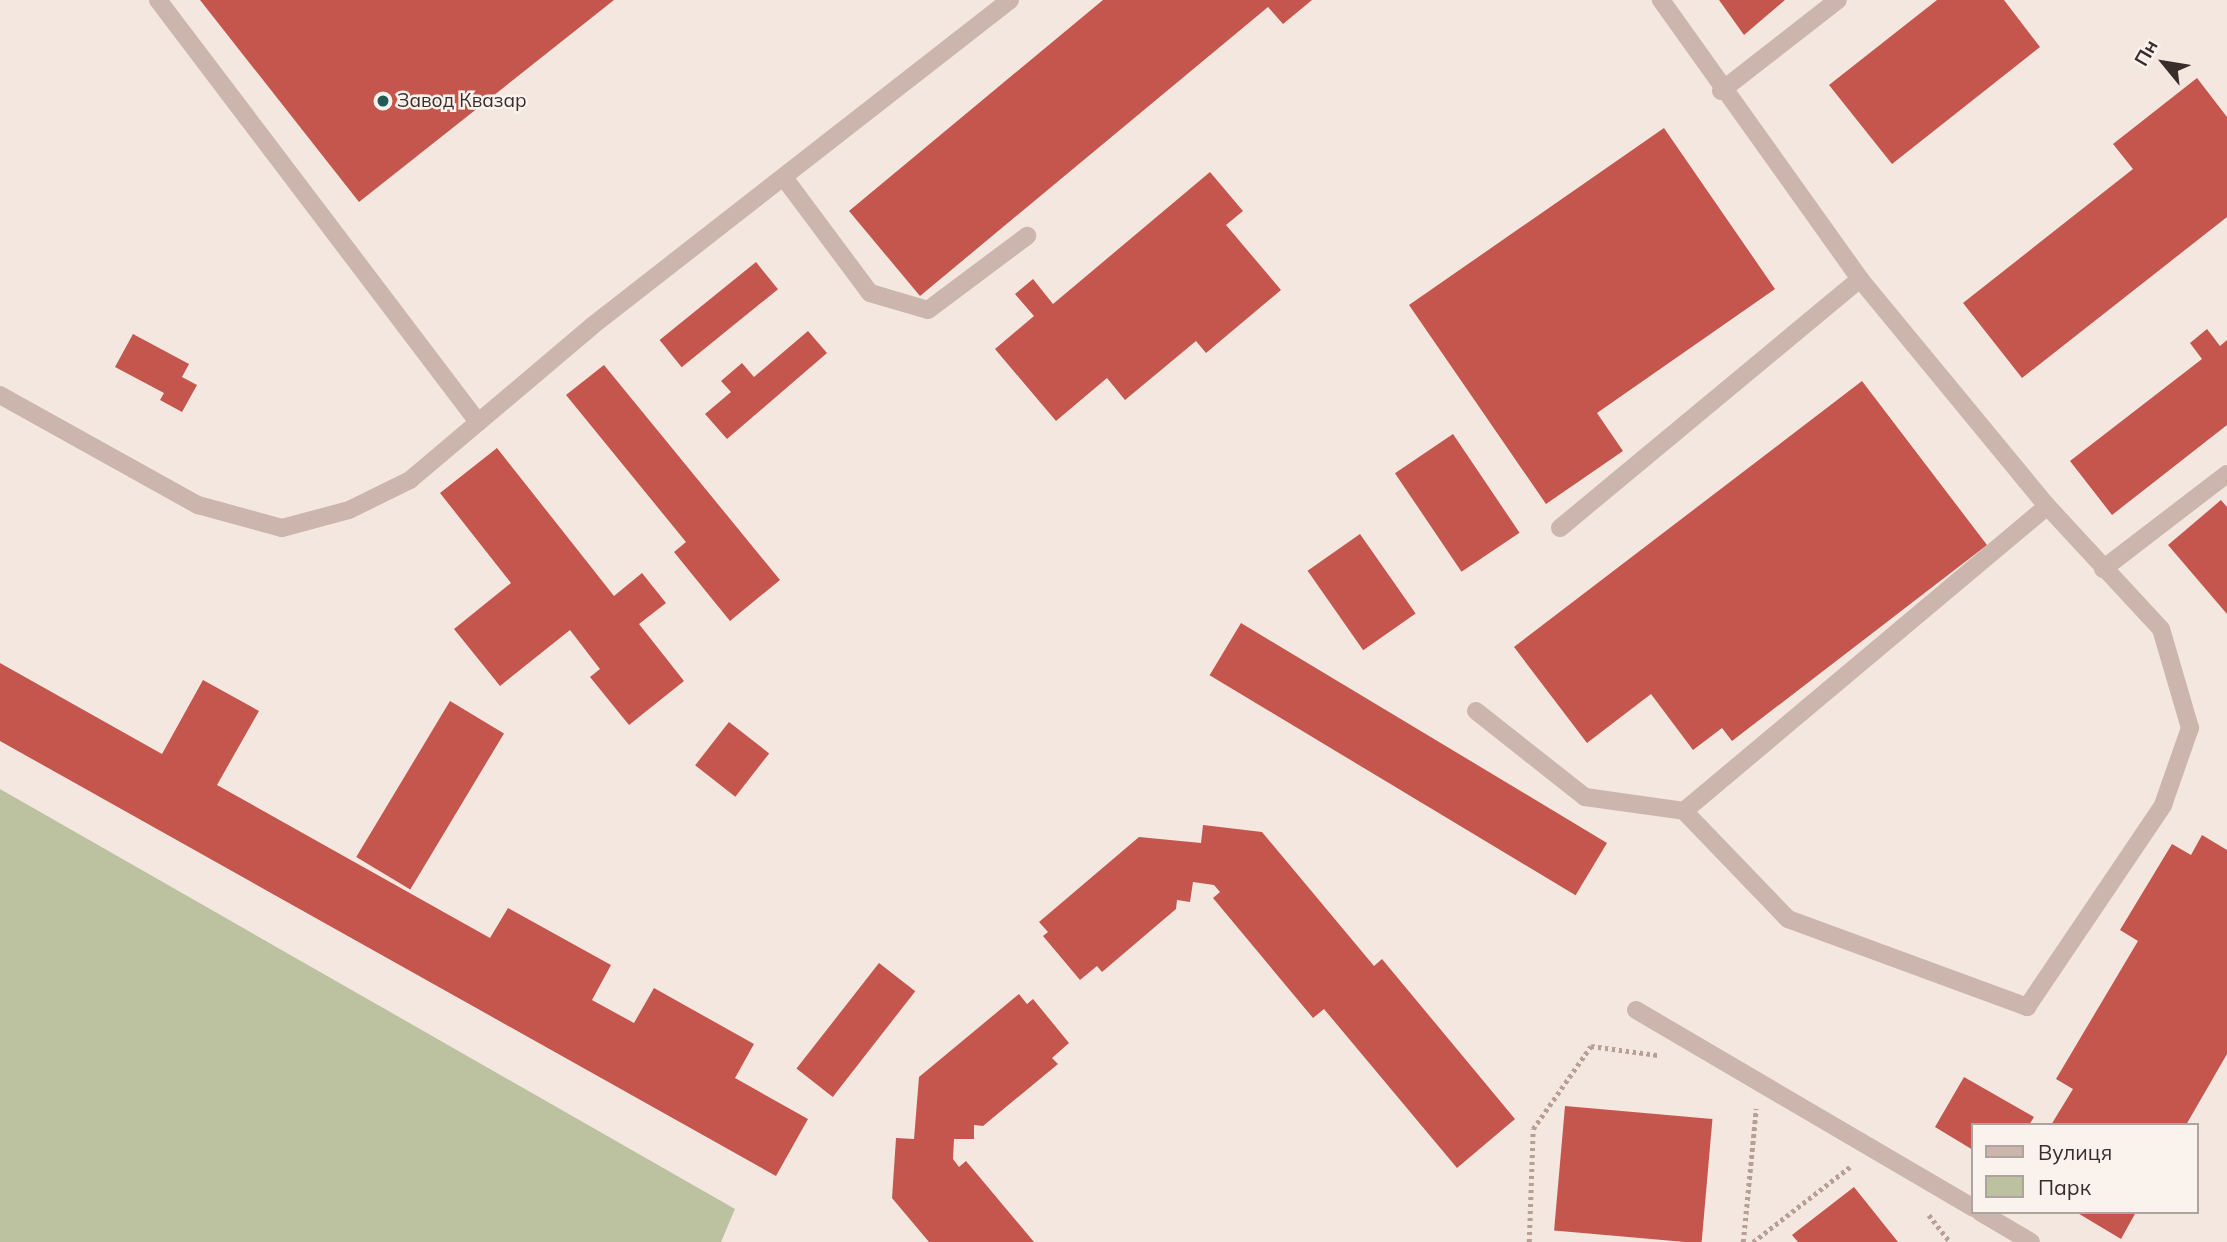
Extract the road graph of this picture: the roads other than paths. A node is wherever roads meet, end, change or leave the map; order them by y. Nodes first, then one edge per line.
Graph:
1 (158, 0) edge
2 (1010, 0) edge
3 (1661, 0) edge
4 (1838, 0) edge
5 (1721, 91) junction
6 (785, 179) junction
7 (1027, 236) dead end
8 (1860, 279) junction
9 (0, 395) edge
10 (478, 422) junction
11 (2227, 474) edge
12 (2047, 506) junction
13 (1560, 528) dead end
14 (2103, 569) junction
15 (1476, 711) dead end
16 (1684, 811) junction
17 (1636, 1010) dead end
18 (1972, 1207) edge
19 (1983, 1214) edge
20 (2031, 1242) edge

1 - 10 lane
2 - 6 lane
3 - 5 lane
4 - 5 lane
5 - 8 lane
6 - 7 lane
6 - 10 lane
8 - 12 lane
8 - 13 lane
9 - 10 lane
11 - 14 lane
12 - 14 lane
12 - 16 lane
14 - 16 lane
15 - 16 lane
17 - 18 lane
19 - 20 lane

